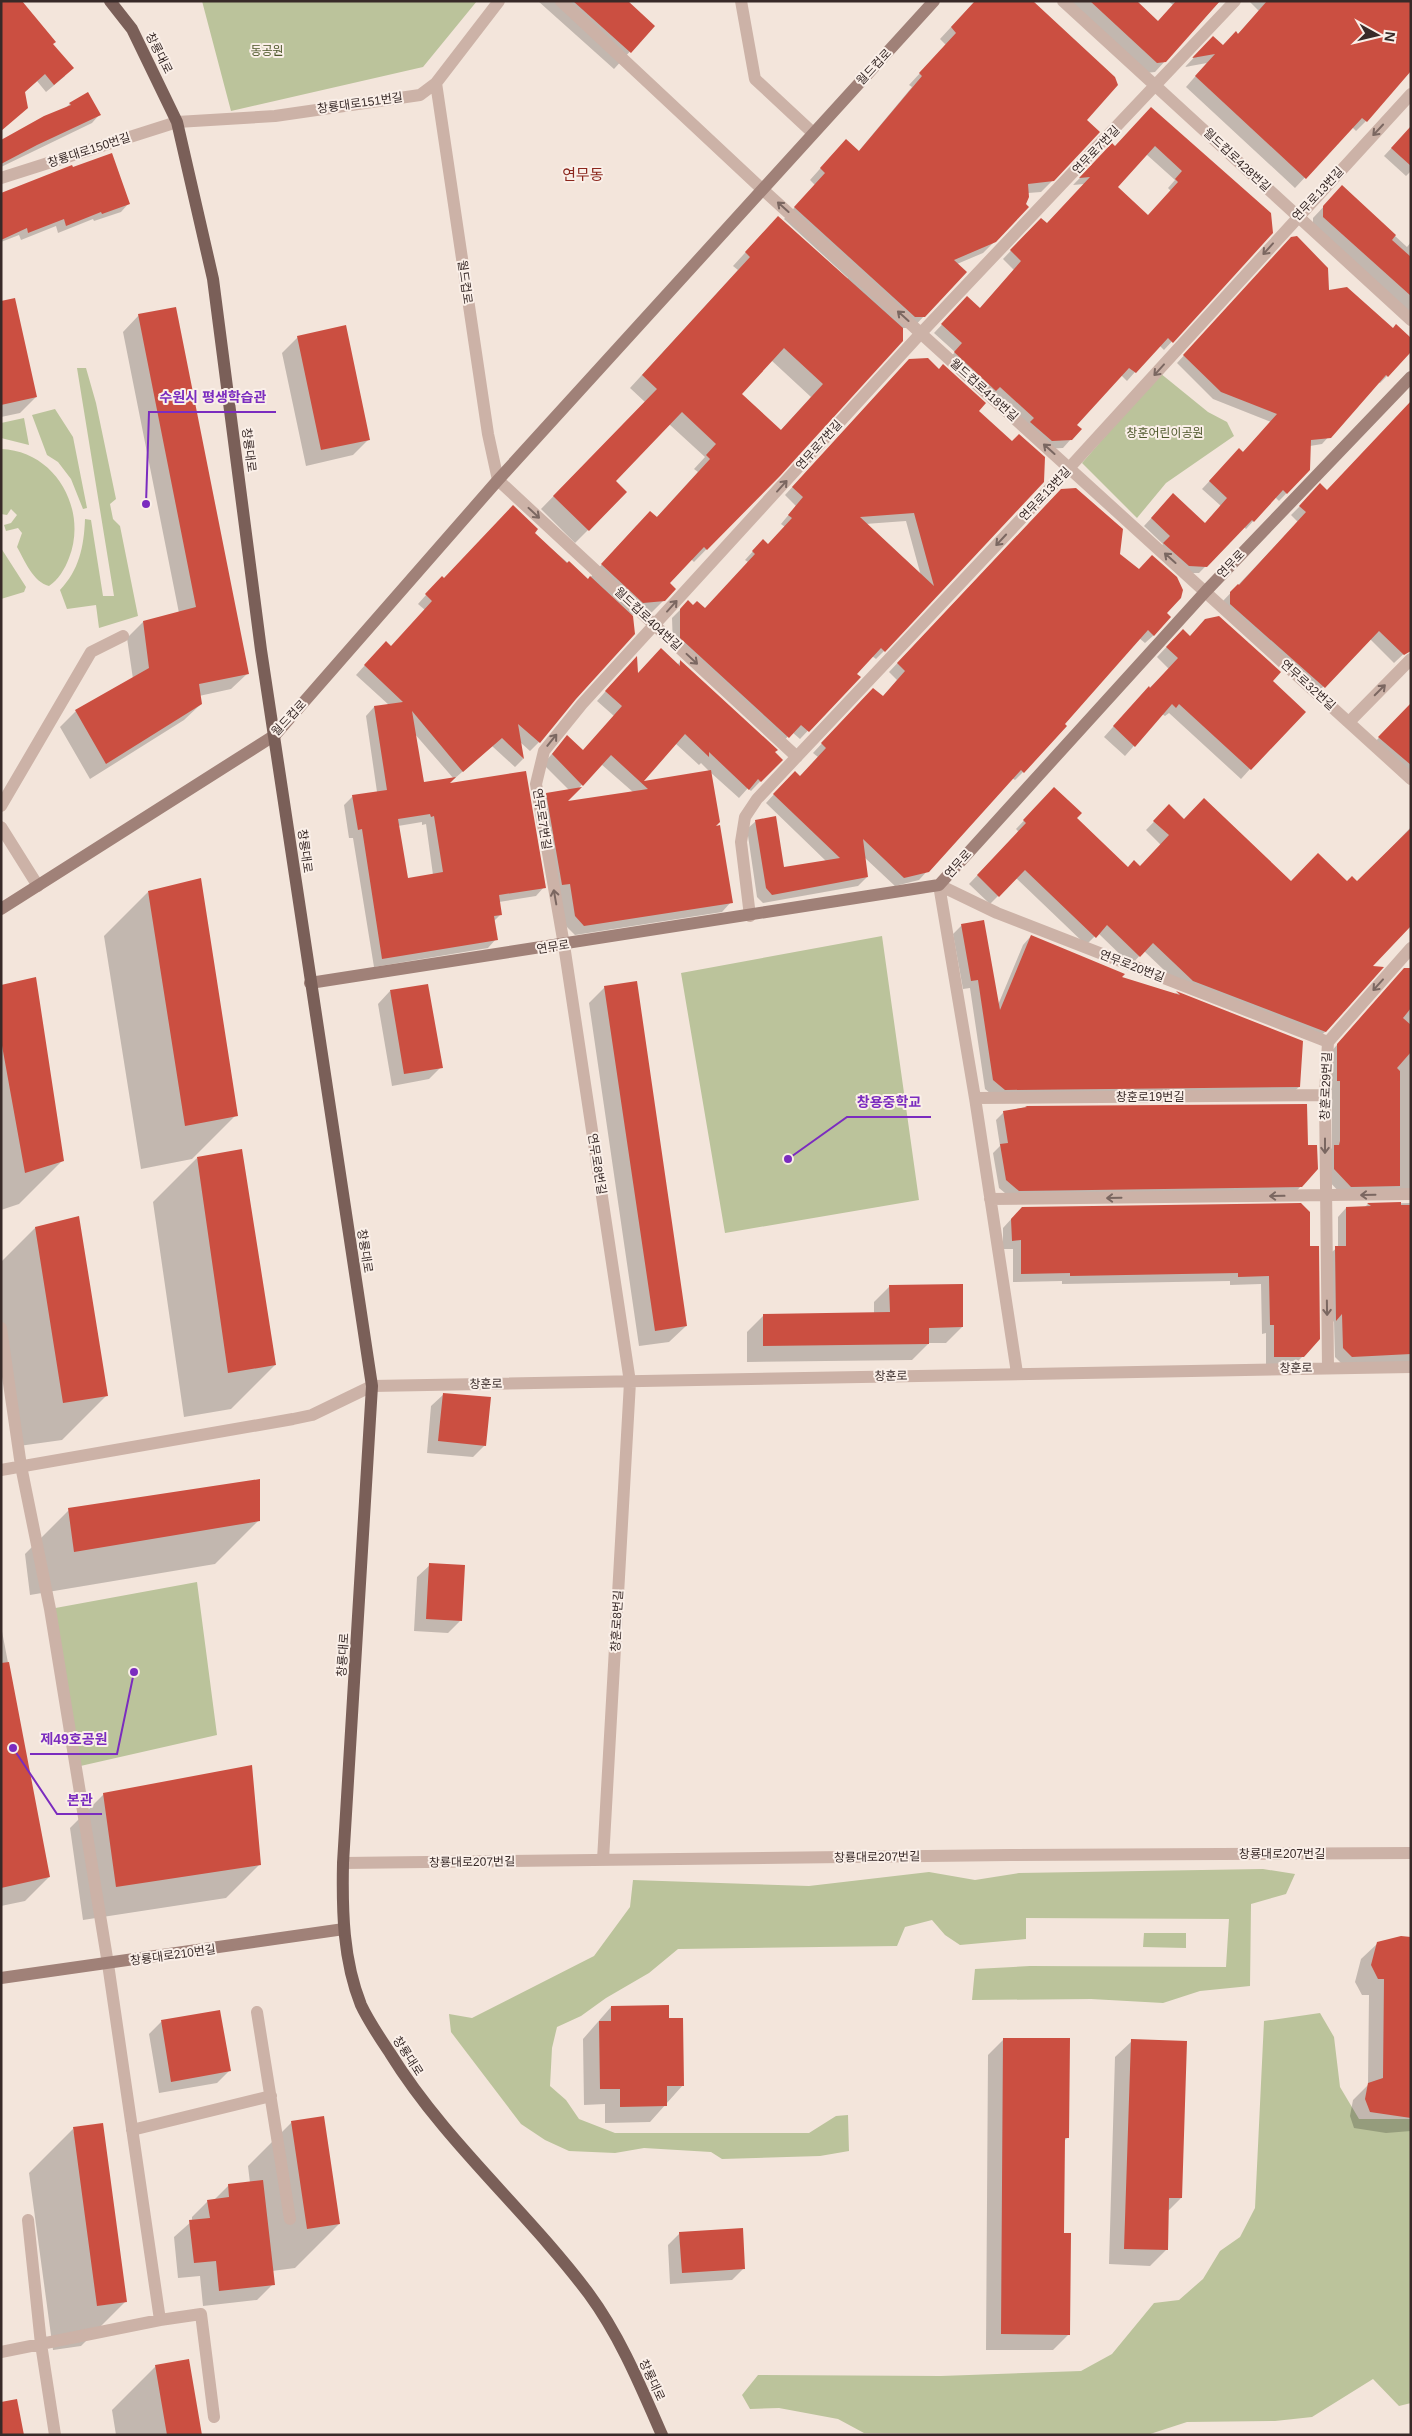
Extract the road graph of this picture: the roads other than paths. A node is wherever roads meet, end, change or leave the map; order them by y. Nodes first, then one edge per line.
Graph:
1 (110, 1) edge
2 (499, 1) edge
3 (561, 1) edge
4 (741, 1) edge
5 (934, 1) edge
6 (1063, 1) edge
7 (1235, 1) edge
8 (436, 83) junction
9 (1157, 86) junction
10 (1411, 94) edge
11 (177, 122) junction
12 (813, 132) junction
13 (1, 178) edge
14 (762, 189) junction
15 (1298, 216) junction
16 (1411, 320) edge
17 (922, 333) junction
18 (1411, 377) edge
19 (1070, 468) junction
20 (498, 480) junction
21 (1206, 591) junction
22 (654, 625) junction
23 (124, 636) dead end
24 (1411, 659) edge
25 (1349, 722) junction
26 (275, 735) junction
27 (797, 757) junction
28 (1411, 778) edge
29 (1, 806) edge
30 (1, 827) edge
31 (939, 885) junction
32 (38, 886) junction
33 (1, 909) edge
34 (750, 916) junction
35 (564, 945) junction
36 (1411, 948) edge
37 (310, 983) junction
38 (1328, 1042) junction
39 (1325, 1095) junction
40 (975, 1098) junction
41 (1411, 1194) edge
42 (1326, 1195) junction
43 (990, 1200) junction
44 (1, 1328) edge
45 (1328, 1367) junction
46 (1411, 1367) edge
47 (1017, 1373) junction
48 (630, 1382) junction
49 (372, 1386) junction
50 (21, 1466) junction
51 (1, 1470) edge
52 (1411, 1853) edge
53 (603, 1860) junction
54 (342, 1864) junction
55 (344, 1930) junction
56 (108, 1964) junction
57 (1, 1978) edge
58 (257, 2012) dead end
59 (272, 2096) junction
60 (132, 2130) junction
61 (290, 2219) dead end
62 (28, 2220) dead end
63 (160, 2320) junction
64 (41, 2344) junction
65 (1, 2352) edge
66 (214, 2417) dead end
67 (55, 2435) edge
68 (662, 2435) edge

1 - 11 main road, 창룡대로
2 - 8 street, 창룡대로151번길
3 - 14 street
4 - 12 street
5 - 12 street, 월드컵로
6 - 9 street, 월드컵로428번길
7 - 9 street, 연무로7번길
8 - 11 street, 창룡대로151번길
8 - 20 street, 월드컵로
9 - 15 street, 월드컵로428번길
9 - 17 street, 연무로7번길
10 -> 15 street, 연무로13번길
11 - 13 street, 창룡대로150번길
11 - 26 main road, 창룡대로
12 - 14 street, 월드컵로
17 -> 14 street, 월드컵로418번길
14 - 20 street, 월드컵로
15 - 16 street, 월드컵로428번길
15 -> 19 street, 연무로13번길
19 -> 17 street, 월드컵로418번길
22 -> 17 street, 연무로7번길
18 - 21 street, 연무로
21 -> 19 street, 월드컵로418번길
19 -> 27 street, 연무로13번길
20 -> 22 street, 월드컵로404번길
20 - 26 street, 월드컵로
21 - 25 street, 연무로32번길
21 - 31 street, 연무로
22 -> 27 street, 월드컵로404번길
35 -> 22 street, 연무로7번길
23 - 29 street
25 -> 24 street
25 - 28 street, 연무로32번길
26 - 32 street, 월드컵로
26 - 37 main road, 창룡대로
27 - 34 street, 연무로13번길
30 - 32 street
31 - 34 street, 연무로
31 - 38 street, 연무로20번길
31 - 40 street
32 - 33 street, 월드컵로
34 - 35 street, 연무로
35 - 37 street, 연무로
35 - 48 street, 연무로8번길
36 -> 38 street, 창훈로29번길
37 - 49 main road, 창룡대로
38 - 39 street, 창훈로29번길
39 - 40 street, 창훈로19번길
39 -> 42 street, 창훈로29번길
40 - 43 street
41 -> 42 street
42 -> 43 street
42 -> 45 street, 창훈로29번길
43 - 47 street
44 - 50 street
45 - 46 street, 창훈로
45 - 47 street, 창훈로
47 - 48 street, 창훈로
48 - 49 street, 창훈로
48 - 53 street, 창훈로8번길
49 - 50 street
49 - 54 main road, 창룡대로
50 - 51 street
50 - 56 street
52 - 53 street, 창룡대로207번길
53 - 54 street, 창룡대로207번길
54 - 55 main road, 창룡대로
55 - 56 street, 창룡대로210번길
55 - 68 main road, 창룡대로
56 - 57 street, 창룡대로210번길
56 - 60 street
58 - 59 street
59 - 60 street
59 - 61 street
60 - 63 street
62 - 64 street
63 - 64 street
63 - 66 street
64 - 65 street
64 - 67 street

